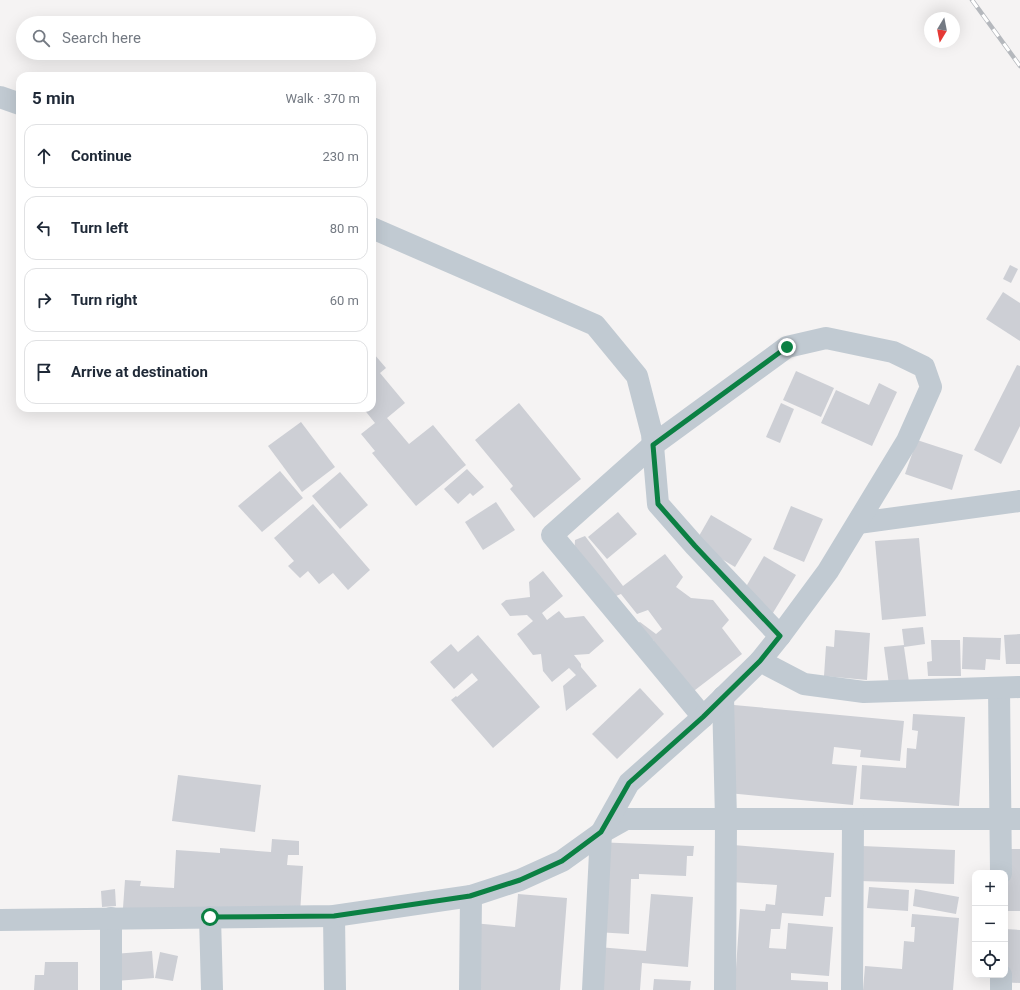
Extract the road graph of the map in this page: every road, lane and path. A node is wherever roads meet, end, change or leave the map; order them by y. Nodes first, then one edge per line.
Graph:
1 (0, 97) edge
2 (16, 103) edge
3 (376, 230) edge
4 (653, 445) junction
5 (1020, 501) edge
6 (858, 523) junction
7 (780, 636) junction
8 (760, 661) junction
9 (1010, 688) edge
10 (723, 697) junction
11 (703, 717) junction
12 (726, 819) junction
13 (853, 819) junction
14 (1010, 819) edge
15 (601, 832) junction
16 (1002, 870) edge
17 (470, 896) junction
18 (334, 916) junction
19 (210, 917) junction
20 (111, 918) junction
21 (0, 920) edge
22 (1001, 978) edge
23 (112, 990) edge
24 (212, 990) edge
25 (335, 990) edge
26 (470, 990) edge
27 (593, 990) edge
28 (725, 990) edge
29 (852, 990) edge
30 (1001, 990) edge

1 - 2 street
3 - 4 street
4 - 6 street
4 - 7 street
4 - 11 street
5 - 6 street
6 - 7 street
7 - 8 street
8 - 9 street
8 - 10 street
9 - 14 street
10 - 11 street
10 - 12 street
11 - 15 street
12 - 13 street
12 - 15 street
12 - 28 street
13 - 14 street
13 - 29 street
14 - 16 street
15 - 17 street
15 - 27 street
17 - 18 street
17 - 26 street
18 - 19 street
18 - 25 street
19 - 20 street
19 - 24 street
20 - 21 street
20 - 23 street
22 - 30 street

